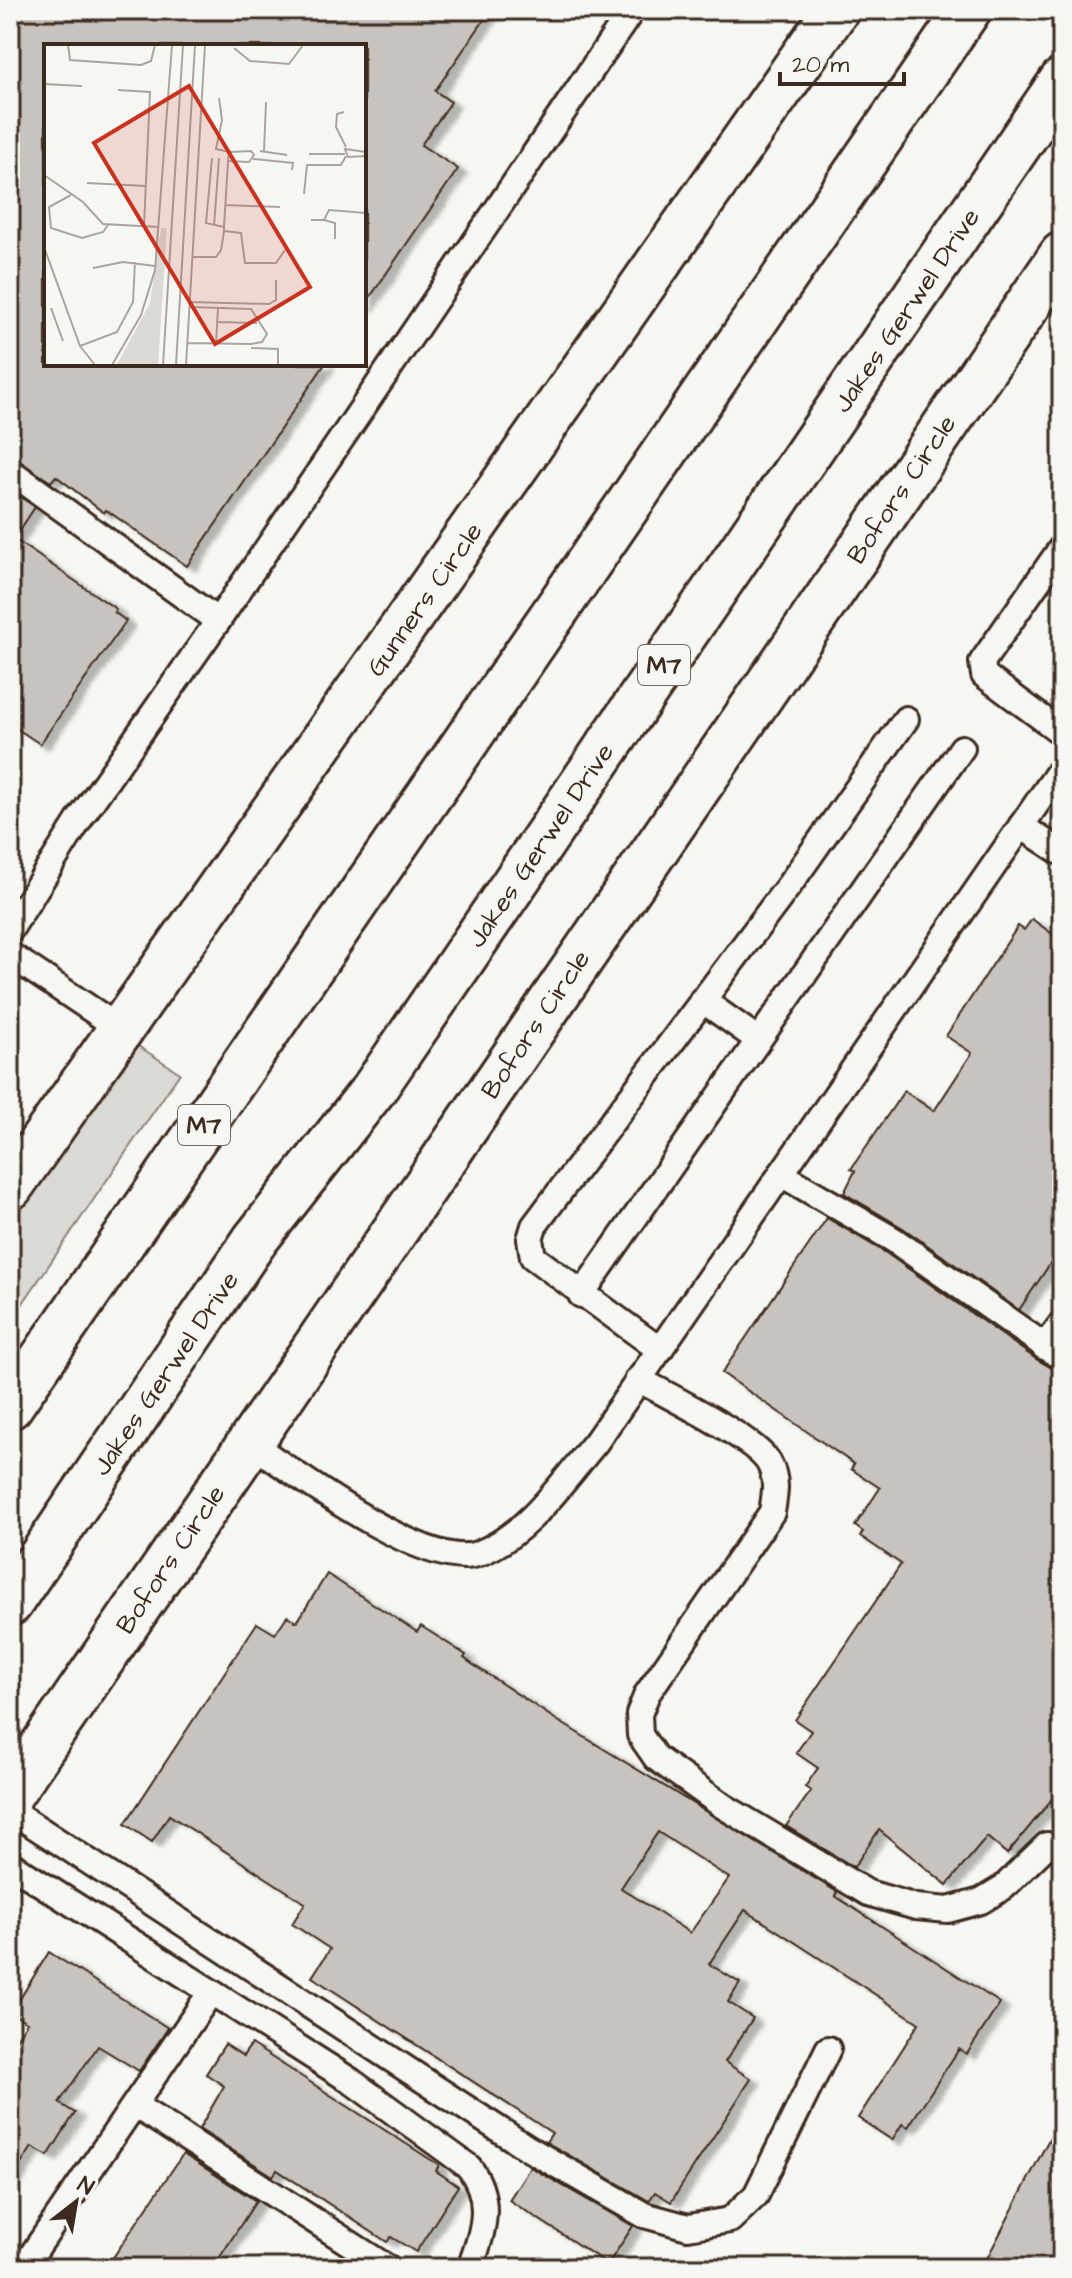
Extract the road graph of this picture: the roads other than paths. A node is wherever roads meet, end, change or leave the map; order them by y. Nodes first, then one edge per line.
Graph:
1 (632, 10) edge
2 (836, 10) edge
3 (968, 10) edge
4 (1062, 81) edge
5 (1062, 255) edge
6 (10, 471) edge
7 (1062, 547) edge
8 (218, 621) junction
9 (906, 719) dead end
10 (1062, 733) edge
11 (962, 748) dead end
12 (1062, 767) edge
13 (1021, 826) junction
14 (1062, 853) edge
15 (10, 930) edge
16 (10, 955) edge
17 (702, 1000) junction
18 (122, 1030) junction
19 (757, 1039) junction
20 (781, 1174) junction
21 (10, 1187) edge
22 (581, 1295) junction
23 (1062, 1323) edge
24 (660, 1350) junction
25 (1053, 1353) edge
26 (638, 1379) junction
27 (10, 1406) edge
28 (249, 1442) junction
29 (10, 1603) edge
30 (10, 1794) edge
31 (10, 1810) edge
32 (1047, 1845) dead end
33 (10, 1864) edge
34 (211, 1992) junction
35 (828, 2049) dead end
36 (136, 2106) junction
37 (23, 2268) edge
38 (388, 2268) edge
39 (470, 2268) edge

1 - 8 lane
2 - 18 main road, Gunners Circle
3 - 27 main road, M7
4 - 29 main road, Jakes Gerwel Drive / M7
5 - 28 main road, Bofors Circle
6 - 8 lane
7 - 10 lane
8 - 15 lane
9 - 17 lane
11 - 19 lane
12 - 13 lane
13 - 14 lane
13 - 20 lane
16 - 18 lane
17 - 19 lane
17 - 22 lane
18 - 21 main road, Gunners Circle
19 - 22 lane
20 - 24 lane
20 - 25 lane
22 - 24 lane
23 - 25 lane
24 - 26 lane
26 - 28 lane
26 - 32 lane
28 - 30 main road, Bofors Circle
31 - 35 lane
33 - 34 lane
34 - 36 lane
34 - 39 lane
36 - 37 lane
36 - 38 lane

